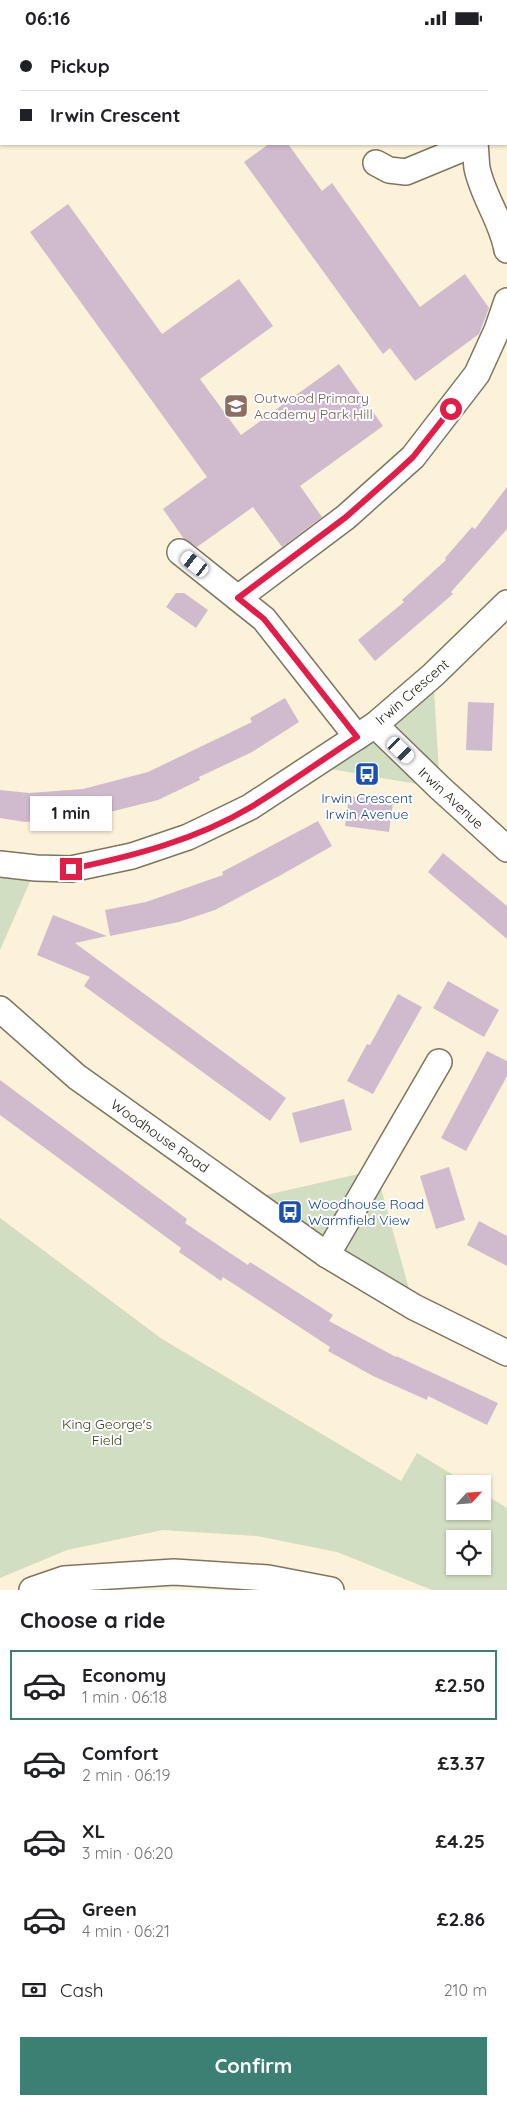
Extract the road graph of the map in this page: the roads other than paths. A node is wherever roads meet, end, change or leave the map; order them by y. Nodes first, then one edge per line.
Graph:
1 (473, 145) edge
2 (475, 145) edge
3 (376, 163) dead end
4 (507, 251) edge
5 (507, 301) edge
6 (180, 552) dead end
7 (238, 598) junction
8 (507, 603) edge
9 (366, 731) junction
10 (507, 849) edge
11 (0, 864) edge
12 (0, 1009) edge
13 (439, 1062) dead end
14 (327, 1255) junction
15 (507, 1353) edge
16 (32, 1590) edge
17 (331, 1590) edge

1 - 3 street
2 - 4 street
5 - 7 street
6 - 7 street, Irwin Avenue
7 - 9 street, Irwin Avenue
8 - 9 street, Irwin Crescent
9 - 10 street, Irwin Avenue
9 - 11 street, Irwin Crescent
12 - 14 street, Woodhouse Road
13 - 14 street
14 - 15 street, Woodhouse Road
16 - 17 street

